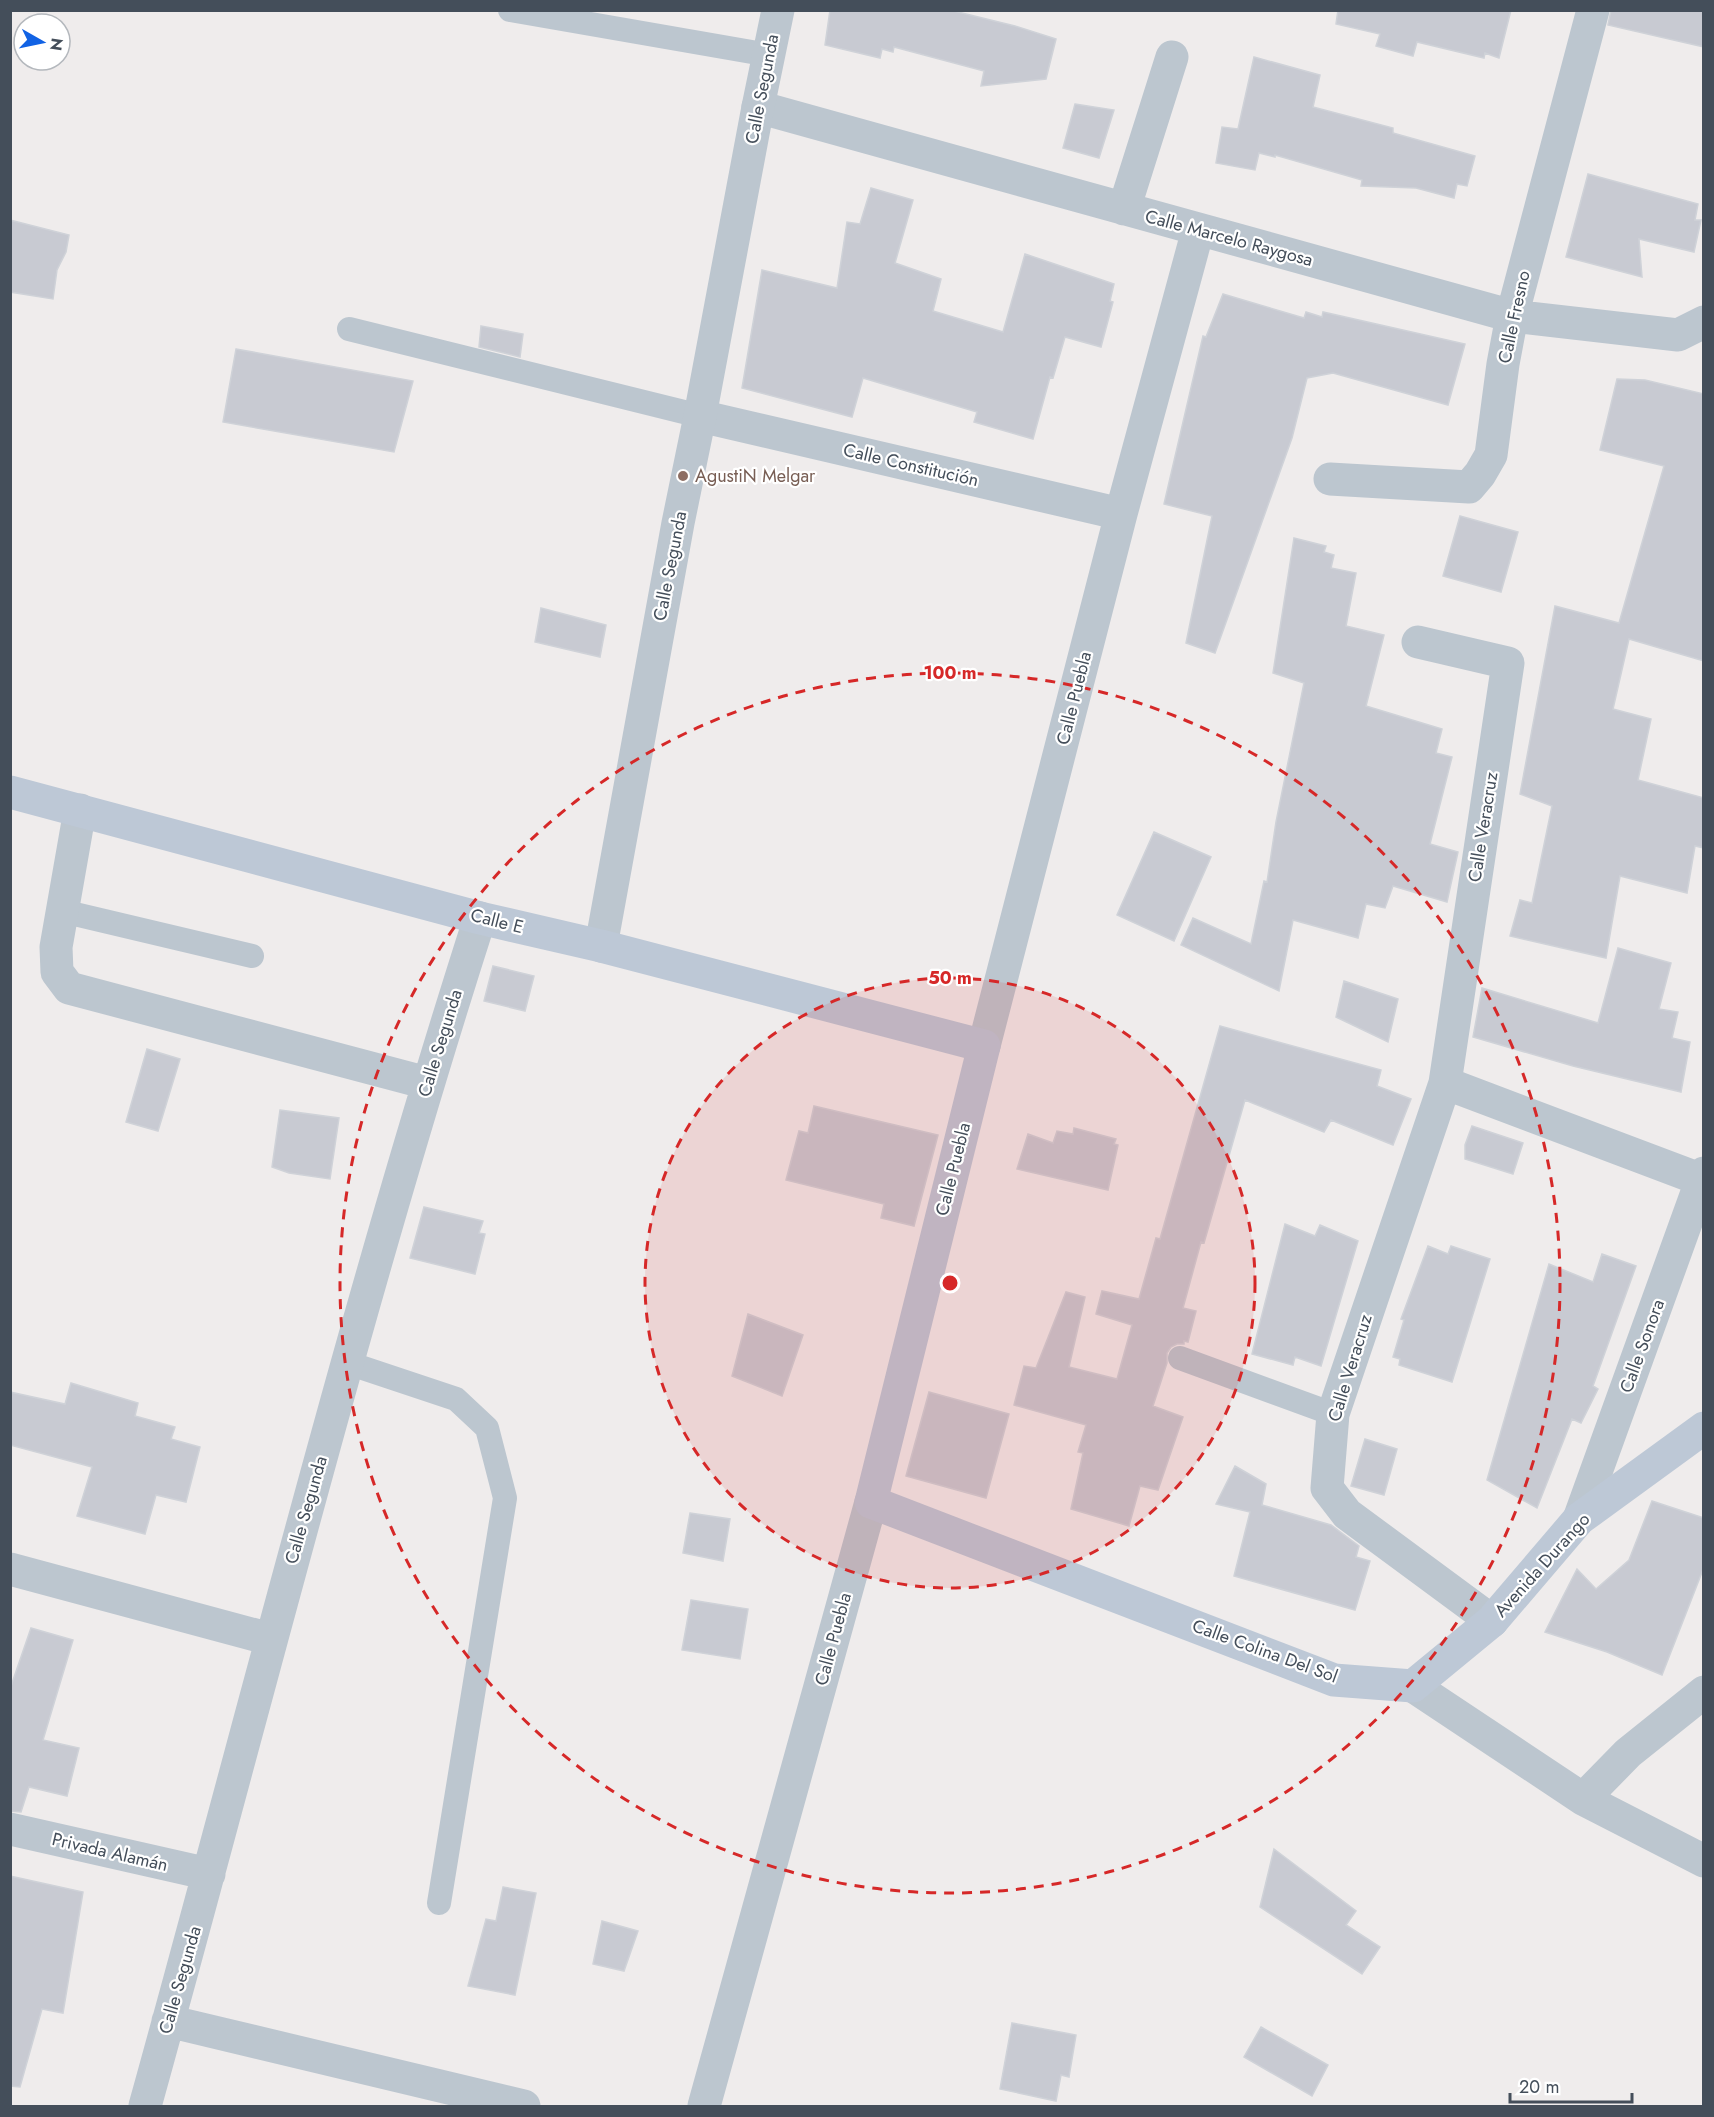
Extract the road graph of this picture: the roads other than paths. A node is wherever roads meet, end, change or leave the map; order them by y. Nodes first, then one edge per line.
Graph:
1 (510, 10) edge
2 (777, 10) edge
3 (1593, 10) edge
4 (768, 55) junction
5 (1172, 57) dead end
6 (758, 107) junction
7 (1124, 209) junction
8 (1198, 230) junction
9 (1512, 316) junction
10 (1704, 322) edge
11 (349, 329) dead end
12 (700, 416) junction
13 (1330, 479) dead end
14 (1121, 514) junction
15 (1418, 642) dead end
16 (10, 792) edge
17 (80, 810) junction
18 (62, 911) junction
19 (480, 918) junction
20 (601, 946) junction
21 (252, 956) dead end
22 (984, 1046) junction
23 (427, 1083) junction
24 (1445, 1083) junction
25 (1703, 1177) edge
26 (1180, 1358) dead end
27 (348, 1363) junction
28 (1333, 1414) junction
29 (1704, 1428) edge
30 (871, 1503) junction
31 (1579, 1519) junction
32 (10, 1569) edge
33 (1492, 1621) junction
34 (270, 1639) junction
35 (1413, 1686) junction
36 (1704, 1692) edge
37 (1583, 1799) junction
38 (10, 1829) edge
39 (1704, 1861) edge
40 (209, 1874) junction
41 (440, 1903) dead end
42 (168, 2021) junction
43 (407, 2093) edge
44 (144, 2106) edge
45 (524, 2106) edge
46 (704, 2106) edge

1 - 4 lane
2 - 4 street, Calle Segunda
3 - 9 street, Calle Fresno
4 - 6 street, Calle Segunda
5 - 7 street
6 - 7 street, Calle Marcelo Raygosa
6 - 12 street, Calle Segunda
7 - 8 street, Calle Marcelo Raygosa
8 - 9 street, Calle Marcelo Raygosa
8 - 14 street, Calle Puebla
9 - 10 street, Calle Marcelo Raygosa
9 - 13 street, Calle Fresno
11 - 12 lane
12 - 14 street, Calle Constitución
12 - 20 street, Calle Segunda
14 - 22 street, Calle Puebla
15 - 24 street, Calle Veracruz
16 - 17 main road, Calle E
17 - 18 street
17 - 19 main road, Calle E
18 - 21 lane
18 - 23 street
19 - 20 main road, Calle E
19 - 23 street, Calle Segunda
20 - 22 main road, Calle E
22 - 30 main road, Calle Puebla
23 - 27 street, Calle Segunda
24 - 25 street
24 - 28 street, Calle Veracruz
25 - 31 street, Calle Sonora
26 - 28 lane
27 - 34 street, Calle Segunda
27 - 41 lane
28 - 33 street, Calle Veracruz
29 - 31 main road, Avenida Durango
30 - 35 main road, Calle Colina Del Sol
30 - 46 street, Calle Puebla
31 - 33 main road, Avenida Durango
32 - 34 street
33 - 35 main road, Avenida Durango
34 - 40 street, Calle Segunda
35 - 37 street, Calle Colina Del Sol
36 - 37 street
37 - 39 street, Calle Colina Del Sol
38 - 40 street, Privada Alamán
40 - 42 street, Calle Segunda
42 - 43 street
42 - 44 street, Calle Segunda
43 - 45 street

